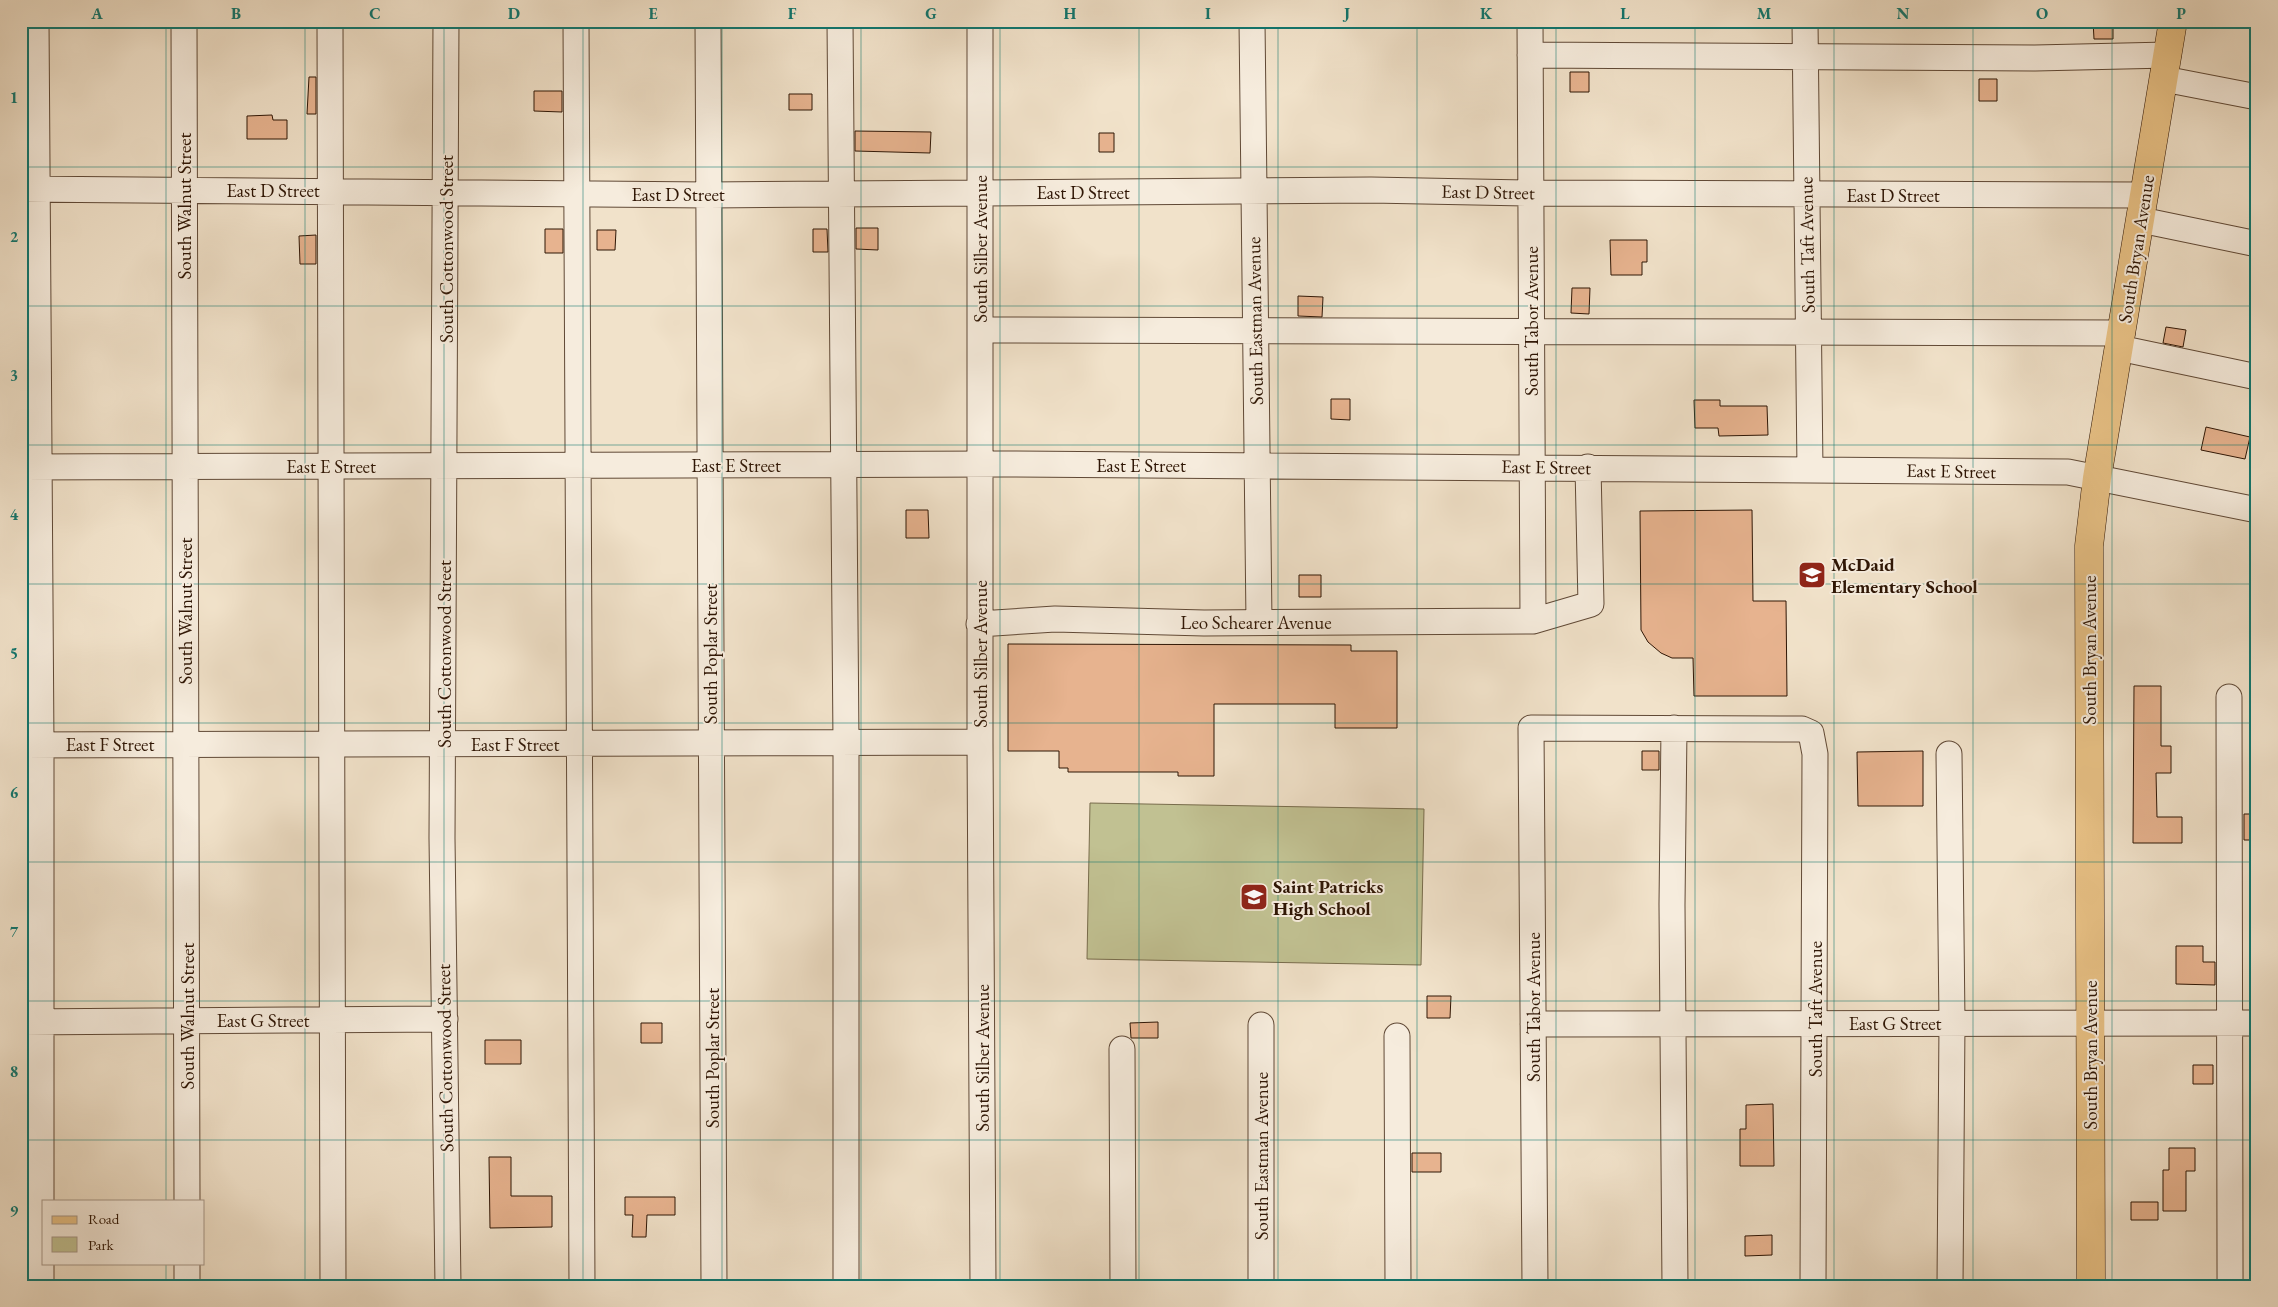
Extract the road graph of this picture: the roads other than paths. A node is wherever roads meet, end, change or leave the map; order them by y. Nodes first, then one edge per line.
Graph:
1 (36, 21) edge
2 (184, 21) edge
3 (330, 21) edge
4 (446, 21) edge
5 (576, 21) edge
6 (708, 21) edge
7 (840, 21) edge
8 (980, 21) edge
9 (1252, 21) edge
10 (1530, 21) edge
11 (1805, 21) edge
12 (2173, 21) edge
13 (1530, 55) junction
14 (1806, 57) junction
15 (2166, 67) junction
16 (2257, 97) edge
17 (29, 189) edge
18 (184, 190) junction
19 (1254, 190) junction
20 (330, 191) junction
21 (446, 192) junction
22 (980, 192) junction
23 (577, 193) junction
24 (1530, 193) junction
25 (709, 194) junction
26 (842, 194) junction
27 (1807, 195) junction
28 (2143, 207) junction
29 (2257, 244) edge
30 (980, 330) junction
31 (1255, 330) junction
32 (1531, 330) junction
33 (1808, 331) junction
34 (2121, 340) junction
35 (2257, 378) edge
36 (980, 464) junction
37 (579, 465) junction
38 (709, 465) junction
39 (844, 465) junction
40 (1257, 465) junction
41 (184, 466) junction
42 (330, 466) junction
43 (445, 466) junction
44 (29, 467) edge
45 (1532, 467) junction
46 (1588, 467) junction
47 (1810, 470) junction
48 (2097, 478) junction
49 (2257, 510) edge
50 (1533, 621) junction
51 (1259, 622) junction
52 (979, 624) junction
53 (2230, 698) dead end
54 (1674, 728) junction
55 (846, 742) junction
56 (980, 742) junction
57 (580, 743) junction
58 (710, 743) junction
59 (186, 744) junction
60 (331, 744) junction
61 (443, 744) junction
62 (31, 745) edge
63 (1949, 754) dead end
64 (332, 1019) junction
65 (445, 1019) junction
66 (187, 1020) junction
67 (31, 1022) edge
68 (1952, 1022) junction
69 (2090, 1022) junction
70 (1673, 1023) junction
71 (1815, 1023) junction
72 (2231, 1023) junction
73 (2257, 1023) edge
74 (1533, 1024) junction
75 (1261, 1026) dead end
76 (1397, 1036) dead end
77 (1122, 1049) dead end
78 (187, 1200) edge
79 (187, 1264) edge
80 (41, 1286) edge
81 (187, 1286) edge
82 (333, 1286) edge
83 (448, 1286) edge
84 (582, 1286) edge
85 (714, 1286) edge
86 (846, 1286) edge
87 (983, 1286) edge
88 (1123, 1286) edge
89 (1260, 1286) edge
90 (1398, 1286) edge
91 (1535, 1286) edge
92 (1675, 1286) edge
93 (1813, 1286) edge
94 (1950, 1286) edge
95 (2091, 1286) edge
96 (2230, 1286) edge

1 - 17 street
2 - 18 street, South Walnut Street
3 - 20 street
4 - 21 street, South Cottonwood Street
5 - 23 street
6 - 25 street, South Poplar Street
7 - 26 street
8 - 22 street, South Silber Avenue
9 - 19 street, South Eastman Avenue
10 - 13 street, South Tabor Avenue
11 - 14 street, South Taft Avenue
12 - 15 main road, South Bryan Avenue
13 - 14 street
13 - 24 street, South Tabor Avenue
14 - 15 street
14 - 27 street, South Taft Avenue
15 - 16 street
15 - 28 main road, South Bryan Avenue
17 - 18 street, East D Street
17 - 44 street
18 - 20 street, East D Street
18 - 41 street, South Walnut Street
19 - 22 street, East D Street
19 - 24 street, East D Street
19 - 31 street, South Eastman Avenue
20 - 21 street, East D Street
20 - 42 street
21 - 23 street, East D Street
21 - 43 street, South Cottonwood Street
22 - 26 street, East D Street
22 - 30 street, South Silber Avenue
23 - 25 street, East D Street
23 - 37 street
24 - 27 street, East D Street
24 - 32 street, South Tabor Avenue
25 - 26 street, East D Street
25 - 38 street, South Poplar Street
26 - 39 street
27 - 28 street, East D Street
27 - 33 street, South Taft Avenue
28 - 29 street, East D Street
28 - 34 main road, South Bryan Avenue
30 - 31 street
30 - 36 street, South Silber Avenue
31 - 32 street
31 - 40 street, South Eastman Avenue
32 - 33 street
32 - 45 street, South Tabor Avenue
33 - 34 street
33 - 47 street, South Taft Avenue
34 - 35 street
34 - 48 main road, South Bryan Avenue
36 - 39 street, East E Street
36 - 40 street, East E Street
36 - 52 street, South Silber Avenue
37 - 38 street, East E Street
37 - 43 street, East E Street
37 - 57 street
38 - 39 street, East E Street
38 - 58 street, South Poplar Street
39 - 55 street
40 - 45 street, East E Street
40 - 51 street, South Eastman Avenue
41 - 42 street, East E Street
41 - 44 street, East E Street
41 - 59 street, South Walnut Street
42 - 43 street, East E Street
42 - 60 street
43 - 61 street, South Cottonwood Street
44 - 62 street
45 - 46 street, East E Street
45 - 50 street, South Tabor Avenue
46 - 47 street, East E Street
46 - 50 street, Leo Schearer Avenue
47 - 48 street, East E Street
48 - 49 street, East E Street
48 - 69 main road, South Bryan Avenue
50 - 51 street, Leo Schearer Avenue
51 - 52 street, Leo Schearer Avenue
52 - 56 street, South Silber Avenue
53 - 72 street
54 - 70 street
54 - 71 street, South Taft Avenue
54 - 74 street, South Tabor Avenue
55 - 56 street, East F Street
55 - 58 street, East F Street
55 - 86 street
56 - 87 street, South Silber Avenue
57 - 58 street, East F Street
57 - 61 street, East F Street
57 - 84 street
58 - 85 street, South Poplar Street
59 - 60 street, East F Street
59 - 62 street, East F Street
59 - 66 street, South Walnut Street
60 - 61 street, East F Street
60 - 64 street
61 - 65 street, South Cottonwood Street
62 - 67 street
63 - 68 street
64 - 65 street, East G Street
64 - 66 street, East G Street
64 - 82 street
65 - 83 street, South Cottonwood Street
66 - 67 street, East G Street
66 - 78 street, South Walnut Street
67 - 80 street
68 - 69 street, East G Street
68 - 71 street, East G Street
68 - 94 street
69 - 72 street, East G Street
69 - 95 main road, South Bryan Avenue
70 - 71 street, East G Street
70 - 74 street, East G Street
70 - 92 street
71 - 93 street, South Taft Avenue
72 - 73 street, East G Street
72 - 96 street
74 - 91 street, South Tabor Avenue
75 - 89 street, South Eastman Avenue
76 - 90 street
77 - 88 street
79 - 81 street

